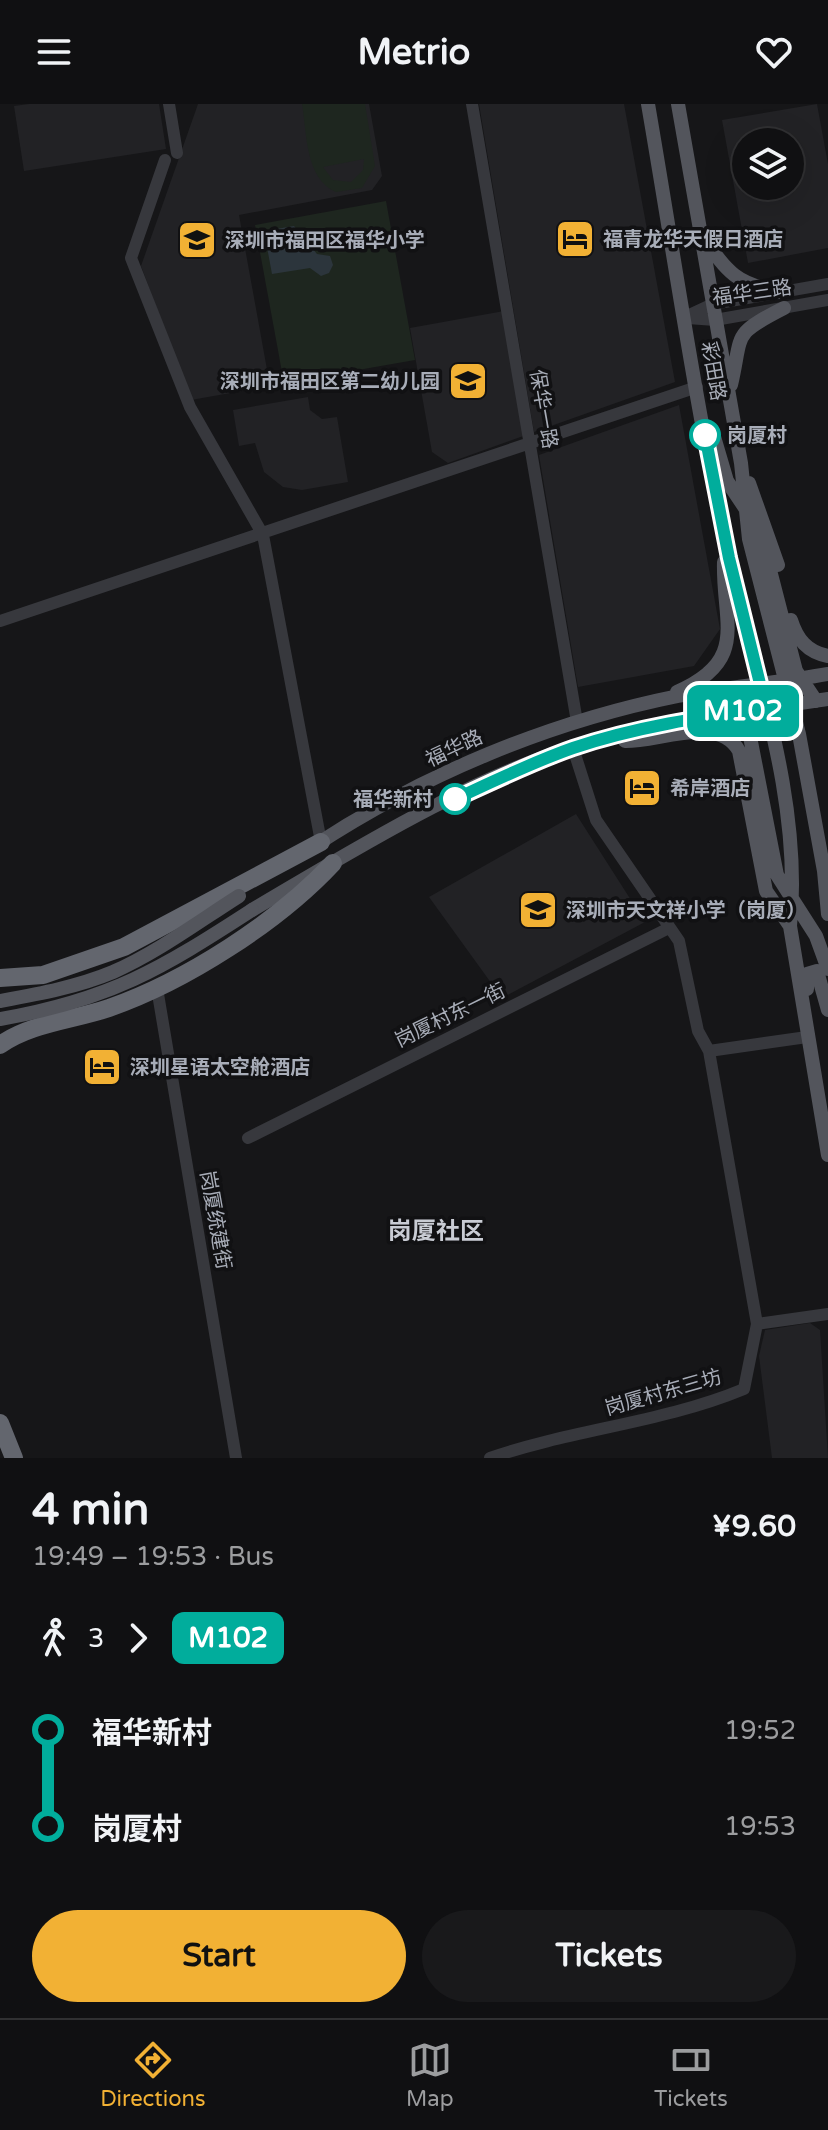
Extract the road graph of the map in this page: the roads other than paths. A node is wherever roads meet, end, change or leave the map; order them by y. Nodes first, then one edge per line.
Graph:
1 (169, 104) edge
2 (472, 104) edge
3 (648, 104) edge
4 (678, 104) edge
5 (177, 153) dead end
6 (165, 160) dead end
7 (701, 234) junction
8 (828, 284) edge
9 (780, 292) junction
10 (828, 300) edge
11 (713, 304) junction
12 (784, 308) junction
13 (685, 317) junction
14 (715, 320) junction
15 (697, 387) junction
16 (729, 397) junction
17 (700, 404) junction
18 (530, 444) junction
19 (741, 463) junction
20 (746, 506) junction
21 (263, 535) junction
22 (724, 537) junction
23 (0, 621) edge
24 (828, 656) edge
25 (828, 674) edge
26 (791, 680) junction
27 (760, 685) junction
28 (719, 690) junction
29 (822, 700) edge
30 (656, 701) junction
31 (790, 704) junction
32 (766, 708) junction
33 (745, 711) junction
34 (577, 722) junction
35 (605, 740) junction
36 (573, 748) junction
37 (321, 842) junction
38 (333, 863) junction
39 (793, 900) junction
40 (828, 914) edge
41 (790, 926) junction
42 (669, 928) junction
43 (828, 969) edge
44 (0, 978) edge
45 (28, 978) junction
46 (157, 988) junction
47 (0, 1001) edge
48 (804, 1008) junction
49 (828, 1010) edge
50 (0, 1019) edge
51 (38, 1029) junction
52 (807, 1037) junction
53 (0, 1045) edge
54 (709, 1051) junction
55 (248, 1138) dead end
56 (828, 1155) edge
57 (828, 1314) edge
58 (757, 1324) junction
59 (0, 1423) edge
60 (14, 1458) edge
61 (236, 1458) edge
62 (490, 1458) edge

1 - 5 street
2 - 18 street, 保华一路
3 - 13 main road, 彩田路
4 - 7 main road, 彩田路
6 - 21 street
7 - 9 main road
7 - 11 main road, 彩田路
8 - 9 street, 福华三路
9 - 11 street, 福华三路
10 - 12 street, 福华三路
11 - 13 street, 福华三路
11 - 14 main road, 彩田路
12 - 14 street, 福华三路
12 - 16 main road
13 - 14 street, 福华三路
13 - 15 main road, 彩田路
14 - 16 main road, 彩田路
15 - 17 main road, 彩田路
15 - 18 street
16 - 19 main road, 彩田路
17 - 20 main road
17 - 22 main road, 彩田路
18 - 21 street
18 - 34 street, 保华一路
19 - 20 main road, 彩田路
19 - 24 main road
20 - 26 main road, 彩田路
21 - 23 street
21 - 37 street
22 - 27 main road, 彩田路
22 - 30 main road
25 - 26 main road, 福华路
26 - 27 main road, 福华路
26 - 29 main road
26 - 31 main road, 彩田路
27 - 28 main road, 福华路
27 - 32 main road, 彩田路
28 - 30 main road, 福华路
28 - 33 main road
29 - 31 main road
30 - 34 main road, 福华路
31 - 32 main road
31 - 40 main road, 彩田路
32 - 33 main road
32 - 39 main road, 彩田路
33 - 35 main road
33 - 39 main road
34 - 37 main road, 福华路
35 - 36 main road
35 - 41 main road, 彩田路
36 - 38 main road
36 - 42 street
37 - 45 highway
37 - 47 main road, 福华路, bridge
38 - 46 highway
38 - 50 main road, bridge
39 - 41 main road, 彩田路
39 - 43 main road
41 - 48 main road, 彩田路
42 - 54 street
42 - 55 street, 岗厦村东一街
44 - 45 highway
45 - 51 highway
46 - 51 highway
46 - 61 street, 岗厦统建街
48 - 49 main road
48 - 52 main road, 彩田路
51 - 53 highway
52 - 54 street
52 - 56 main road, 彩田路
54 - 58 street
57 - 58 street
58 - 62 street, 岗厦村东三坊
59 - 60 highway

